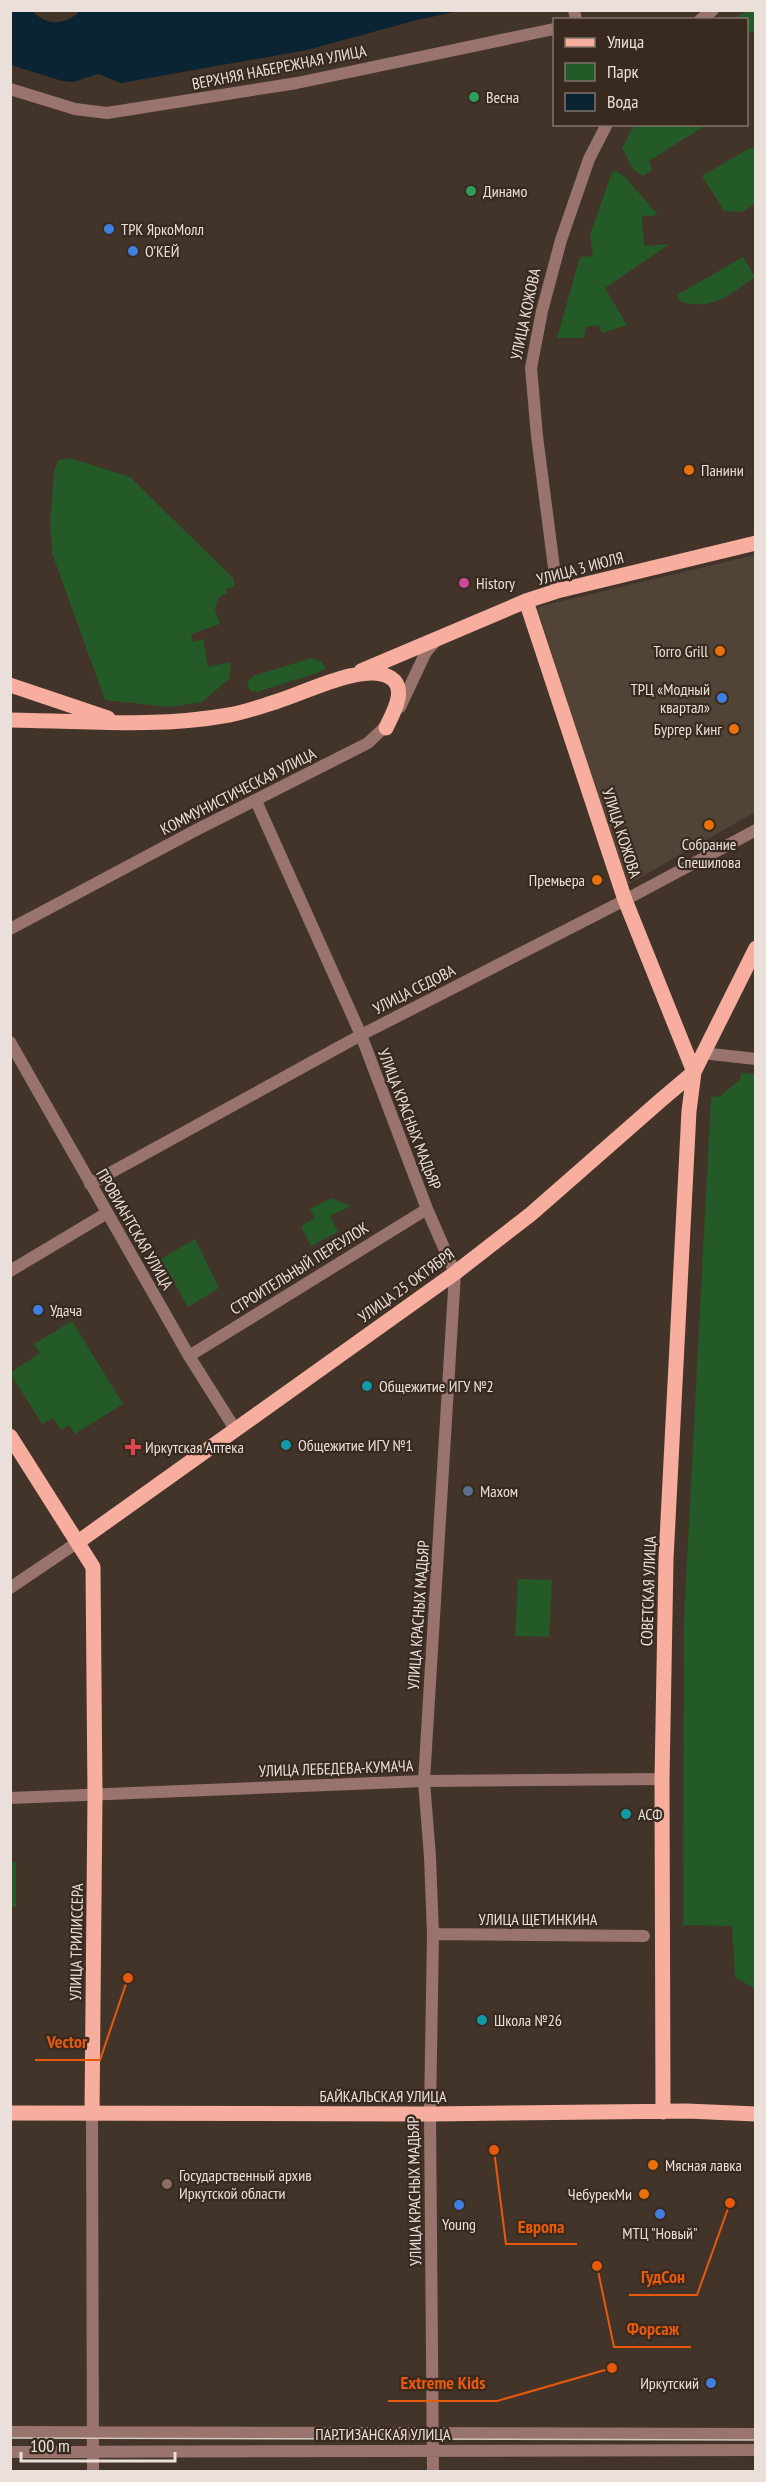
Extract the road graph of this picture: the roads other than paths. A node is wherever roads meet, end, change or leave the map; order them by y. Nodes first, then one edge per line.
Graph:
1 (553, 29) edge
2 (10, 89) edge
3 (606, 126) edge
4 (756, 543) edge
5 (557, 591) junction
6 (526, 601) junction
7 (437, 639) junction
8 (352, 675) junction
9 (10, 685) edge
10 (10, 720) edge
11 (125, 724) junction
12 (387, 728) junction
13 (256, 801) junction
14 (756, 830) edge
15 (625, 900) junction
16 (10, 929) edge
17 (756, 948) edge
18 (361, 1035) junction
19 (10, 1042) edge
20 (702, 1053) junction
21 (756, 1059) edge
22 (694, 1072) junction
23 (90, 1184) junction
24 (427, 1209) junction
25 (107, 1213) junction
26 (10, 1271) edge
27 (455, 1273) junction
28 (189, 1356) junction
29 (235, 1429) junction
30 (10, 1436) edge
31 (78, 1542) junction
32 (10, 1588) edge
33 (662, 1779) junction
34 (424, 1781) junction
35 (95, 1795) junction
36 (10, 1798) edge
37 (433, 1934) junction
38 (644, 1936) dead end
39 (663, 2112) junction
40 (10, 2113) edge
41 (92, 2113) junction
42 (430, 2114) junction
43 (756, 2114) edge
44 (10, 2432) edge
45 (93, 2432) junction
46 (433, 2434) junction
47 (756, 2434) edge
48 (93, 2450) junction
49 (433, 2450) junction
50 (756, 2450) edge
51 (10, 2452) edge
52 (93, 2472) edge
53 (433, 2472) edge

1 - 2 street, ВЕРХНЯЯ НАБЕРЕЖНАЯ УЛИЦА
3 - 5 street, УЛИЦА КОЖОВА
4 - 5 main road, УЛИЦА 3 ИЮЛЯ
5 - 6 main road, УЛИЦА 3 ИЮЛЯ
6 - 7 main road, УЛИЦА 3 ИЮЛЯ
6 - 15 main road, УЛИЦА КОЖОВА
7 - 8 main road, УЛИЦА 3 ИЮЛЯ
7 - 12 street, КОММУНИСТИЧЕСКАЯ УЛИЦА
8 - 11 main road, УЛИЦА 3 ИЮЛЯ
8 - 12 main road
9 - 11 main road
10 - 11 main road, УЛИЦА 3 ИЮЛЯ
12 - 13 street, КОММУНИСТИЧЕСКАЯ УЛИЦА
13 - 16 street, КОММУНИСТИЧЕСКАЯ УЛИЦА
13 - 18 street, УЛИЦА КРАСНЫХ МАДЬЯР
14 - 15 street, УЛИЦА СЕДОВА
15 - 18 street, УЛИЦА СЕДОВА
15 - 22 main road, УЛИЦА КОЖОВА
17 - 20 main road, УЛИЦА 25 ОКТЯБРЯ
18 - 23 street, УЛИЦА СЕДОВА
18 - 24 street, УЛИЦА КРАСНЫХ МАДЬЯР
19 - 23 street, ПРОВИАНТСКАЯ УЛИЦА
20 - 21 street
20 - 22 main road, УЛИЦА 25 ОКТЯБРЯ
22 - 27 main road, УЛИЦА 25 ОКТЯБРЯ
22 - 33 main road, СОВЕТСКАЯ УЛИЦА
23 - 25 street, ПРОВИАНТСКАЯ УЛИЦА
24 - 27 street, УЛИЦА КРАСНЫХ МАДЬЯР
24 - 28 street, СТРОИТЕЛЬНЫЙ ПЕРЕУЛОК
25 - 26 street
25 - 28 street, ПРОВИАНТСКАЯ УЛИЦА
27 - 29 main road, УЛИЦА 25 ОКТЯБРЯ
27 - 34 street, УЛИЦА КРАСНЫХ МАДЬЯР
28 - 29 street, ПРОВИАНТСКАЯ УЛИЦА
29 - 31 main road, УЛИЦА 25 ОКТЯБРЯ
30 - 31 main road, УЛИЦА ТРИЛИССЕРА
31 - 32 street, УЛИЦА 25 ОКТЯБРЯ
31 - 35 main road, УЛИЦА ТРИЛИССЕРА
33 - 34 street, УЛИЦА ЛЕБЕДЕВА-КУМАЧА
33 - 39 main road, СОВЕТСКАЯ УЛИЦА
34 - 35 street, УЛИЦА ЛЕБЕДЕВА-КУМАЧА
34 - 37 street, УЛИЦА КРАСНЫХ МАДЬЯР
35 - 36 street, УЛИЦА ЛЕБЕДЕВА-КУМАЧА
35 - 41 main road, УЛИЦА ТРИЛИССЕРА
37 - 38 street, УЛИЦА ЩЕТИНКИНА
37 - 42 street, УЛИЦА КРАСНЫХ МАДЬЯР
39 - 42 main road, БАЙКАЛЬСКАЯ УЛИЦА
39 - 43 main road, БАЙКАЛЬСКАЯ УЛИЦА
40 - 41 main road, БАЙКАЛЬСКАЯ УЛИЦА
41 - 42 main road, БАЙКАЛЬСКАЯ УЛИЦА
41 - 45 street, УЛИЦА ТРИЛИССЕРА
42 - 46 street, УЛИЦА КРАСНЫХ МАДЬЯР
44 - 45 street, ПАРТИЗАНСКАЯ УЛИЦА
45 - 46 street, ПАРТИЗАНСКАЯ УЛИЦА
45 - 48 street, УЛИЦА ТРИЛИССЕРА
46 - 47 street, ПАРТИЗАНСКАЯ УЛИЦА
46 - 49 street, УЛИЦА КРАСНЫХ МАДЬЯР
48 - 49 street, ПАРТИЗАНСКАЯ УЛИЦА
48 - 51 street, ПАРТИЗАНСКАЯ УЛИЦА
48 - 52 street, УЛИЦА ТРИЛИССЕРА
49 - 50 street, ПАРТИЗАНСКАЯ УЛИЦА
49 - 53 street, УЛИЦА КРАСНЫХ МАДЬЯР

